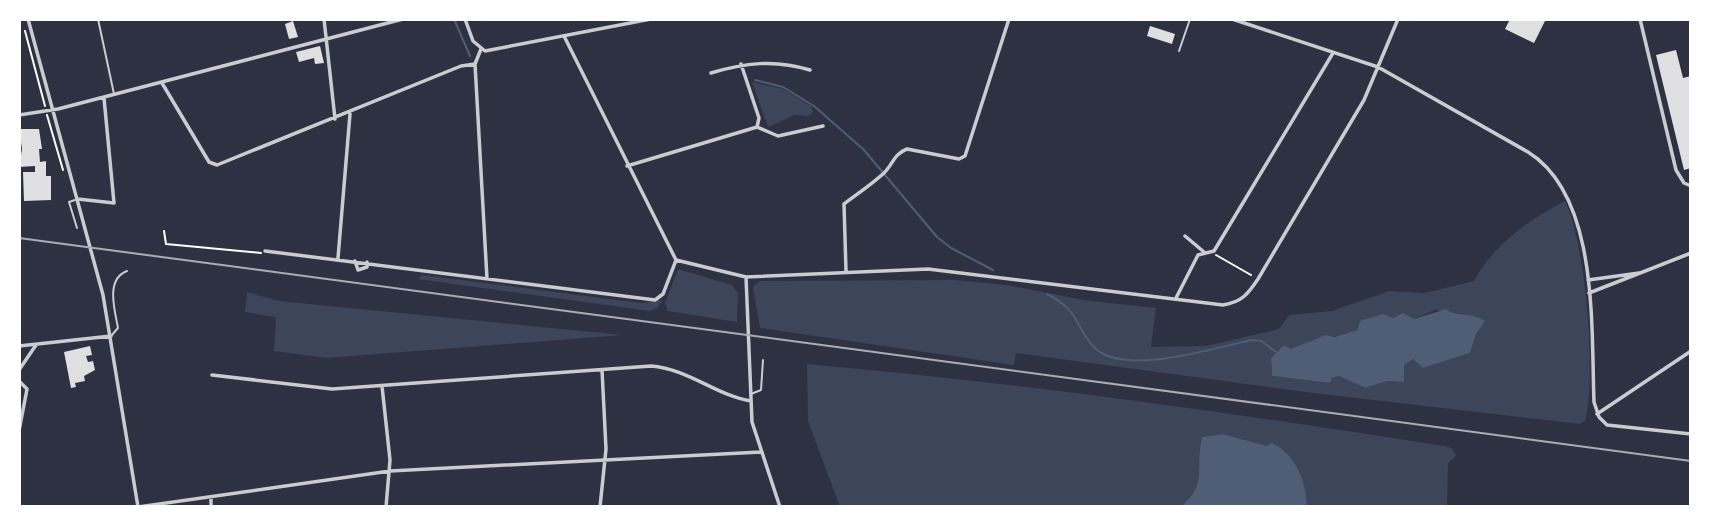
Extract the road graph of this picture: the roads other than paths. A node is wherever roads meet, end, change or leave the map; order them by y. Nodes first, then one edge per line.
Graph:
1 (28, 19) edge
2 (98, 19) edge
3 (324, 19) edge
4 (403, 19) edge
5 (465, 19) edge
6 (651, 19) edge
7 (1009, 19) edge
8 (1190, 19) edge
9 (1233, 19) edge
10 (1398, 19) edge
11 (1640, 19) edge
12 (565, 38) junction
13 (326, 40) junction
14 (481, 50) junction
15 (1179, 51) dead end
16 (1333, 52) junction
17 (475, 64) junction
18 (741, 64) junction
19 (1378, 67) junction
20 (810, 70) dead end
21 (710, 73) dead end
22 (162, 83) junction
23 (114, 95) junction
24 (104, 97) junction
25 (50, 111) junction
26 (350, 114) junction
27 (19, 115) edge
28 (335, 119) junction
29 (823, 126) dead end
30 (757, 127) junction
31 (903, 141) dead end
32 (907, 149) junction
33 (628, 166) junction
34 (1691, 186) edge
35 (78, 200) junction
36 (77, 228) dead end
37 (1185, 236) dead end
38 (265, 251) road end
39 (1204, 251) junction
40 (1691, 253) edge
41 (338, 258) junction
42 (355, 260) junction
43 (676, 260) junction
44 (367, 262) junction
45 (127, 271) dead end
46 (846, 271) junction
47 (1641, 273) junction
48 (746, 277) junction
49 (487, 279) junction
50 (1587, 281) junction
51 (1588, 293) junction
52 (1176, 298) junction
53 (111, 336) junction
54 (36, 345) junction
55 (19, 346) edge
56 (1691, 351) edge
57 (762, 360) dead end
58 (19, 370) edge
59 (602, 370) junction
60 (212, 375) dead end
61 (19, 381) edge
62 (382, 386) junction
63 (751, 394) junction
64 (751, 401) junction
65 (1597, 414) junction
66 (19, 431) edge
67 (1691, 434) edge
68 (761, 452) junction
69 (606, 461) junction
70 (390, 471) junction
71 (211, 497) junction
72 (138, 507) edge
73 (211, 507) edge
74 (386, 507) edge
75 (600, 507) edge
76 (780, 507) edge

1 - 25 street
2 - 23 lane
3 - 13 street
4 - 13 street
5 - 14 street
6 - 12 street
7 - 32 street
8 - 15 lane
9 - 16 street
10 - 19 street
11 - 34 street
12 - 14 street
12 - 33 street
13 - 22 street
13 - 28 street
14 - 17 street
16 - 19 street
16 - 39 street
17 - 26 street
17 - 49 street
18 - 20 street
18 - 21 street
18 - 30 street
19 - 50 street
19 - 52 street
22 - 23 street
22 - 28 street
23 - 24 street
24 - 25 street
24 - 35 street
25 - 27 street
25 - 35 street
26 - 28 street
26 - 41 street
29 - 30 street
30 - 33 street
31 - 32 street
32 - 46 street
33 - 43 street
35 - 36 lane
35 - 53 street
37 - 39 street
38 - 41 street
39 - 52 street
40 - 47 street
41 - 42 street
42 - 44 street
42 - 44 street
43 - 48 street
43 - 49 street
44 - 49 street
45 - 53 lane
46 - 48 street
46 - 52 street
47 - 50 street
47 - 51 street
48 - 63 street
50 - 51 street
51 - 65 street
53 - 54 street
53 - 72 street
54 - 55 street
54 - 58 street
56 - 65 street
57 - 63 lane
59 - 62 street
59 - 64 street
59 - 69 street
60 - 62 street
61 - 66 street
62 - 70 street
63 - 64 street
64 - 68 street
65 - 67 street
68 - 69 street
68 - 76 street
69 - 70 street
69 - 75 street
70 - 71 street
70 - 74 street
71 - 72 street
71 - 73 street

